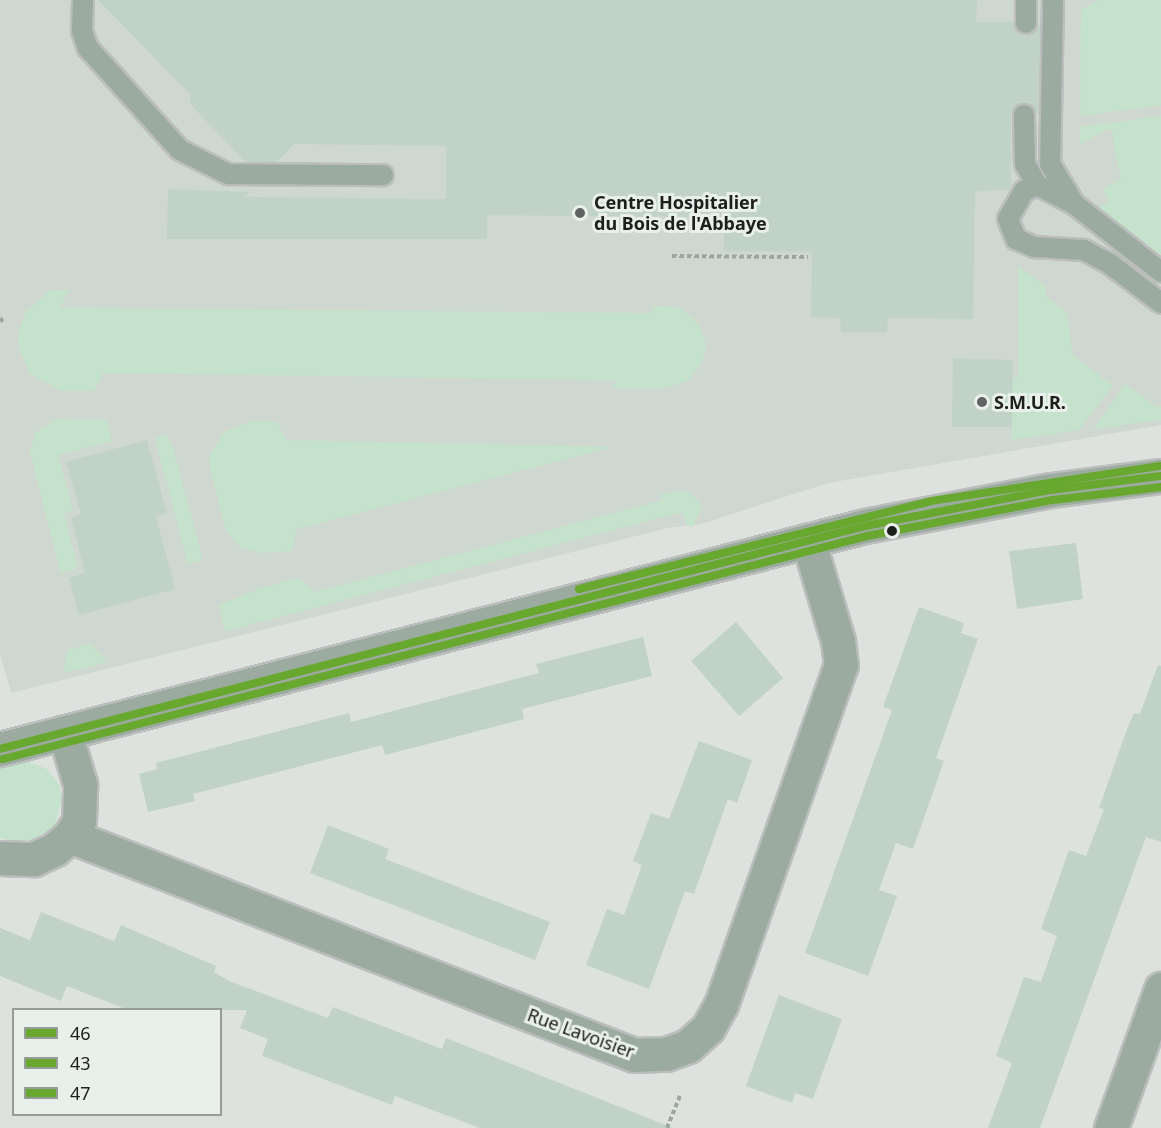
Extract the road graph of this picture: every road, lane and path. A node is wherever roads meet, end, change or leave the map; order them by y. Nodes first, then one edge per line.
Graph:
1 (83, 0) edge
2 (1026, 0) edge
3 (1053, 0) edge
4 (1026, 23) dead end
5 (1024, 115) dead end
6 (383, 175) dead end
7 (1037, 185) junction
8 (1074, 204) junction
9 (672, 256) dead end
10 (808, 257) dead end
11 (1161, 272) edge
12 (1161, 303) edge
13 (0, 318) edge
14 (4, 323) dead end
15 (1161, 476) edge
16 (808, 540) junction
17 (65, 733) junction
18 (0, 749) edge
19 (70, 836) junction
20 (0, 858) edge
21 (1161, 989) edge
22 (680, 1095) dead end
23 (667, 1128) edge
24 (1111, 1128) edge

1 - 6 lane
2 - 4 lane
3 - 8 lane
5 - 7 lane
7 - 8 lane
7 - 12 lane
8 - 11 lane
9 - 10 path
13 - 14 path
15 - 16 street
16 - 17 street
16 - 19 street, Rue Lavoisier
17 - 18 street
17 - 19 street
19 - 20 street
21 - 24 street
22 - 23 path

